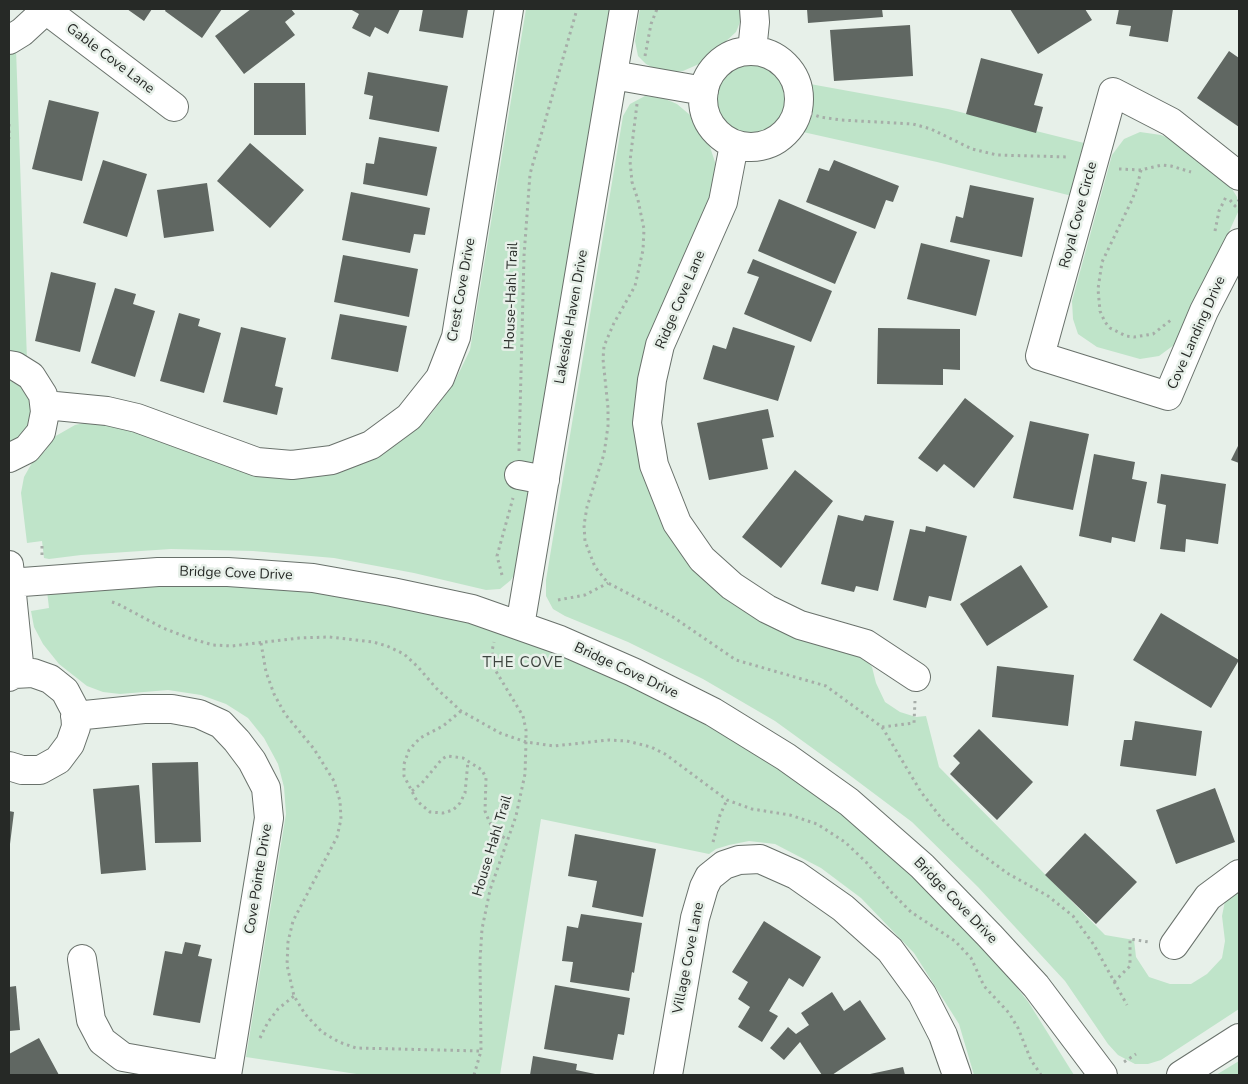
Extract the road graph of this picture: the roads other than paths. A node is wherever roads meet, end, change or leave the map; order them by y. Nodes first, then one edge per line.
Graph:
1 (509, 9) edge
2 (624, 9) edge
3 (754, 9) edge
4 (46, 10) edge
5 (9, 40) edge
6 (752, 51) junction
7 (613, 76) junction
8 (704, 91) junction
9 (174, 106) dead end
10 (734, 144) junction
11 (1228, 188) edge
12 (1227, 240) edge
13 (9, 365) edge
14 (1168, 396) joint
15 (45, 405) junction
16 (9, 458) edge
17 (9, 577) edge
18 (520, 626) junction
19 (14, 675) edge
20 (916, 677) road end
21 (75, 716) junction
22 (9, 766) edge
23 (1239, 874) edge
24 (1174, 946) road end
25 (82, 959) dead end
26 (1239, 1038) edge
27 (226, 1075) edge
28 (668, 1075) edge
29 (957, 1075) edge
30 (1102, 1075) edge
31 (1181, 1075) edge

1 - 15 street, Crest Cove Drive
2 - 7 street, Lakeside Haven Drive
3 - 6 street
4 - 5 street
4 - 9 street, Gable Cove Lane
6 - 8 street
6 - 10 street
7 - 8 street
7 - 18 street, Lakeside Haven Drive
8 - 10 street
10 - 20 street, Ridge Cove Lane
11 - 14 street, Royal Cove Circle
12 - 14 street, Cove Landing Drive
13 - 15 street
15 - 16 street
17 - 18 street, Bridge Cove Drive
17 - 19 street
18 - 30 street, Bridge Cove Drive
19 - 21 street
21 - 22 street
21 - 27 street, Cove Pointe Drive
23 - 24 street
25 - 27 street
26 - 31 street
28 - 29 street, Village Cove Lane

